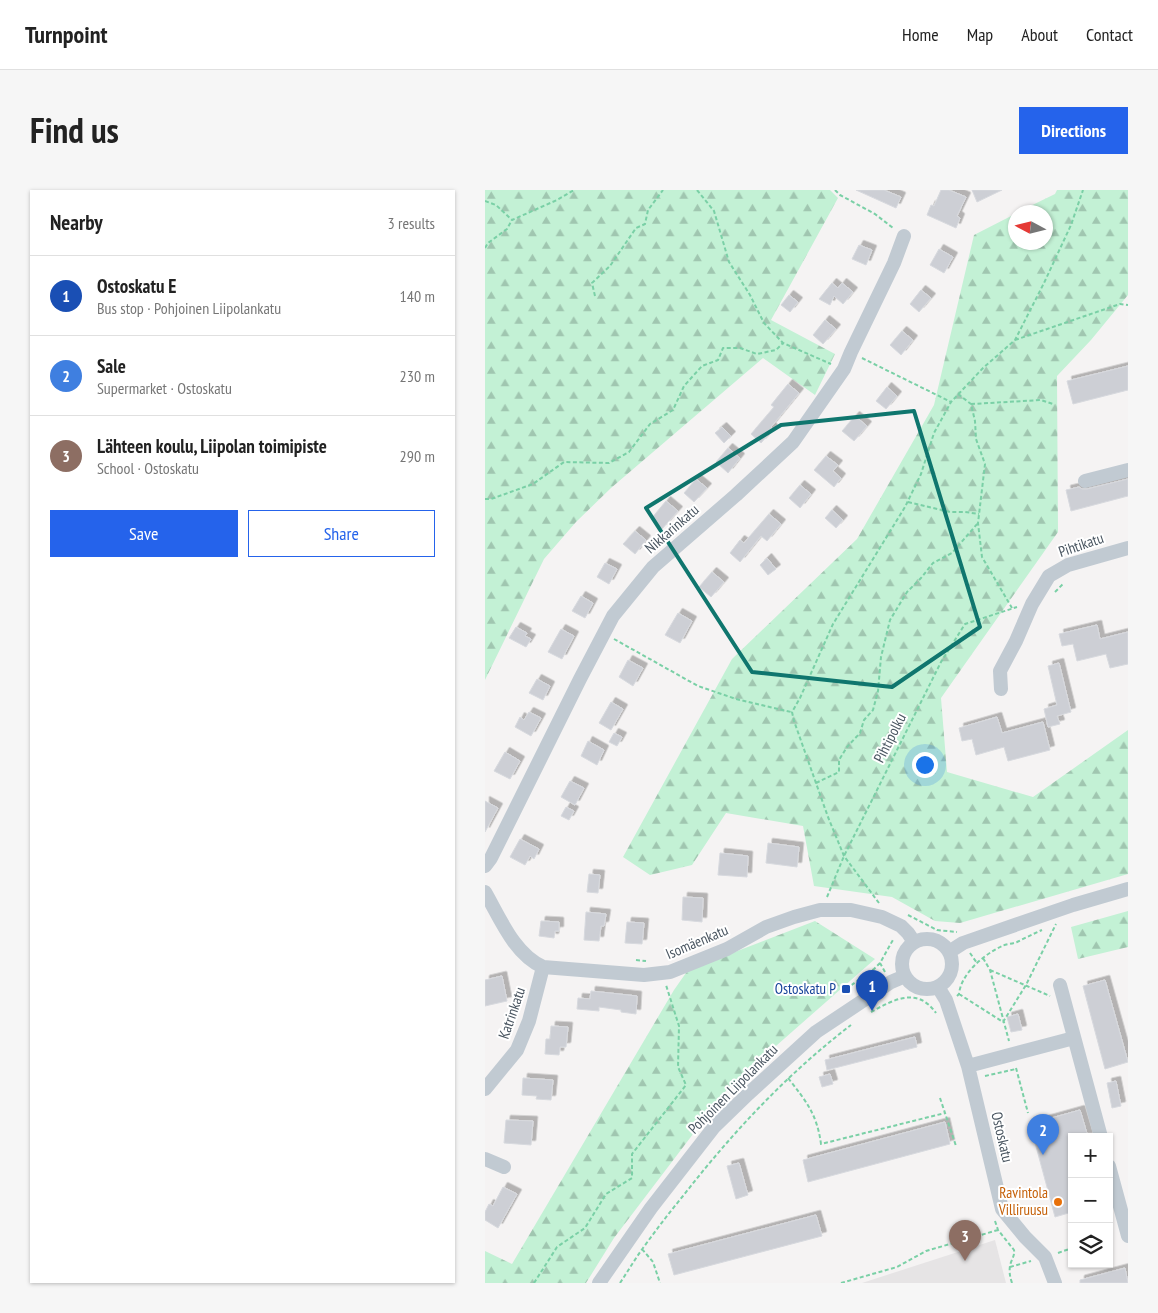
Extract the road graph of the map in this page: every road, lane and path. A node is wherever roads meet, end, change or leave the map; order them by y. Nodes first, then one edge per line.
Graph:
1 (574, 190) edge
2 (663, 190) edge
3 (697, 190) edge
4 (835, 190) edge
5 (1083, 190) edge
6 (485, 201) edge
7 (512, 220) junction
8 (903, 236) joint
9 (485, 248) edge
10 (595, 296) dead end
11 (1128, 305) edge
12 (1015, 340) junction
13 (783, 343) junction
14 (851, 352) junction
15 (844, 369) junction
16 (958, 394) junction
17 (951, 402) junction
18 (971, 404) junction
19 (1053, 404) dead end
20 (1128, 470) edge
21 (1085, 481) dead end
22 (485, 499) edge
23 (907, 502) junction
24 (979, 514) junction
25 (978, 523) junction
26 (1126, 552) edge
27 (1066, 580) dead end
28 (1033, 604) junction
29 (604, 633) junction
30 (1001, 689) dead end
31 (792, 712) junction
32 (816, 783) junction
33 (844, 856) junction
34 (485, 866) edge
35 (1128, 889) edge
36 (485, 892) edge
37 (869, 901) dead end
38 (820, 910) junction
39 (911, 916) junction
40 (902, 919) junction
41 (1063, 921) dead end
42 (1056, 924) junction
43 (914, 942) junction
44 (963, 943) junction
45 (949, 952) junction
46 (983, 958) junction
47 (630, 960) dead end
48 (649, 961) dead end
49 (880, 963) junction
50 (977, 963) junction
51 (543, 967) junction
52 (990, 970) junction
53 (661, 973) junction
54 (905, 976) junction
55 (891, 982) junction
56 (1026, 985) junction
57 (1059, 985) dead end
58 (938, 987) junction
59 (846, 988) dead end
60 (953, 997) junction
61 (1065, 1003) junction
62 (937, 1014) dead end
63 (863, 1016) dead end
64 (1003, 1022) junction
65 (852, 1024) dead end
66 (1074, 1038) junction
67 (1012, 1054) junction
68 (1016, 1069) junction
69 (970, 1072) junction
70 (788, 1078) junction
71 (485, 1089) edge
72 (940, 1098) dead end
73 (945, 1113) junction
74 (1028, 1114) dead end
75 (1100, 1133) edge
76 (956, 1146) dead end
77 (485, 1159) edge
78 (504, 1167) dead end
79 (1112, 1178) edge
80 (993, 1216) dead end
81 (998, 1230) junction
82 (1128, 1236) edge
83 (642, 1249) junction
84 (533, 1283) edge
85 (599, 1283) edge
86 (620, 1283) edge
87 (659, 1283) edge
88 (841, 1283) edge
89 (1012, 1283) edge
90 (1055, 1283) edge

1 - 7 path
2 - 10 path
3 - 13 path
4 - 8 path
5 - 12 path
6 - 7 path
7 - 9 path
8 - 14 street, Nikkarinkatu
11 - 12 path
12 - 16 path
13 - 15 path
13 - 22 path
14 - 15 street, Nikkarinkatu
14 - 17 path
15 - 29 street, Nikkarinkatu
16 - 17 path
16 - 18 path
17 - 23 path
18 - 19 path
18 - 24 path
20 - 21 street
23 - 24 path
23 - 31 path
24 - 25 path
25 - 32 path
25 - 33 path, Pihtipolku
26 - 28 street, Pihtikatu
27 - 28 path
28 - 30 street, Pihtikatu
29 - 31 path
29 - 34 street, Nikkarinkatu
31 - 32 path
32 - 33 path
33 - 37 path
33 - 38 path, Pihtipolku
35 - 44 street
36 - 51 street, Isomäenkatu
38 - 40 street, Isomäenkatu
38 - 53 street, Isomäenkatu
39 - 40 path
39 - 40 path
39 - 44 path
40 - 43 street, Isomäenkatu
40 - 49 path
41 - 42 path
42 - 46 path
42 - 56 path
43 - 45 street
43 - 54 street
44 - 45 street
44 - 50 path
45 - 58 street
46 - 50 path
46 - 52 path
47 - 48 path
49 - 55 path
49 - 59 path
50 - 60 path
51 - 53 street, Isomäenkatu
51 - 71 street, Katrinkatu
52 - 56 path
52 - 64 path
53 - 84 path
54 - 55 street, Pohjoinen Liipolankatu
54 - 58 street
55 - 85 street, Pohjoinen Liipolankatu
56 - 61 path
56 - 64 path
57 - 61 street
58 - 60 street, Ostoskatu
60 - 64 path
60 - 69 street, Ostoskatu
61 - 66 street
62 - 63 path
64 - 67 path
65 - 70 path
66 - 67 street
66 - 75 street
67 - 68 path
67 - 69 street
68 - 69 path
68 - 74 path
69 - 90 street, Ostoskatu
70 - 73 path
70 - 83 path
72 - 73 path
73 - 76 path
77 - 78 street
79 - 82 street
80 - 81 path
81 - 88 path
81 - 89 path
83 - 86 path
83 - 87 path

